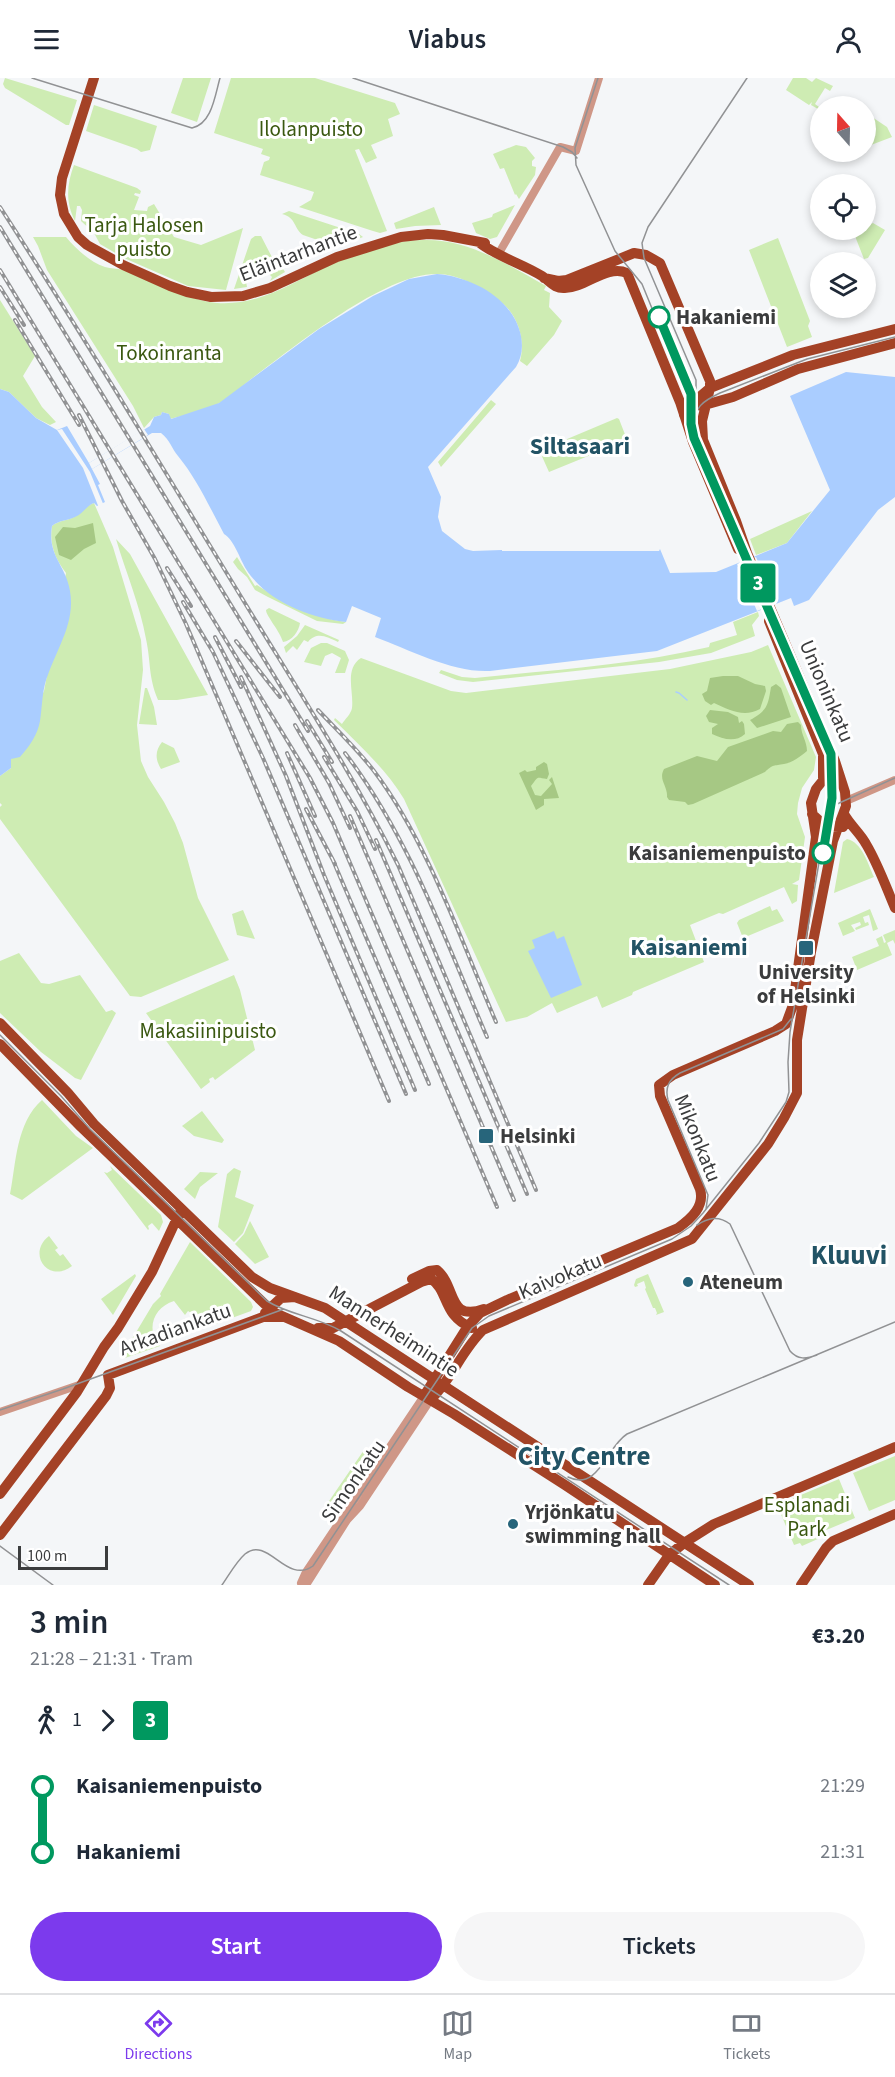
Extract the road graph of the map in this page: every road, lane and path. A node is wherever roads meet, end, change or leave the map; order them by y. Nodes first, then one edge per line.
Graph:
1 (94, 78) edge
2 (599, 78) edge
3 (499, 253) junction
4 (544, 278) junction
5 (895, 329) edge
6 (895, 343) edge
7 (711, 388) junction
8 (685, 403) junction
9 (705, 405) junction
10 (747, 560) junction
11 (766, 607) junction
12 (823, 778) junction
13 (895, 780) edge
14 (846, 796) junction
15 (812, 814) junction
16 (844, 814) junction
17 (850, 826) junction
18 (838, 827) junction
19 (895, 908) edge
20 (0, 1023) edge
21 (0, 1044) edge
22 (662, 1081) joint
23 (698, 1209) joint
24 (168, 1210) junction
25 (179, 1214) junction
26 (166, 1237) junction
27 (435, 1275) junction
28 (297, 1296) junction
29 (492, 1306) junction
30 (269, 1309) junction
31 (282, 1317) junction
32 (342, 1319) junction
33 (256, 1320) junction
34 (468, 1326) junction
35 (312, 1327) junction
36 (486, 1329) junction
37 (115, 1334) junction
38 (107, 1354) dead end
39 (433, 1379) junction
40 (82, 1384) junction
41 (444, 1386) junction
42 (428, 1398) junction
43 (0, 1412) edge
44 (895, 1447) edge
45 (0, 1494) edge
46 (895, 1514) edge
47 (0, 1535) edge
48 (684, 1543) junction
49 (669, 1556) junction
50 (304, 1584) edge
51 (648, 1585) edge
52 (716, 1585) edge
53 (749, 1585) edge
54 (801, 1585) edge

1 - 3 main road, Eläintarhantie
2 - 3 street
3 - 4 main road, Eläintarhantie
4 - 7 main road
4 - 8 main road, Eläintarhantie
5 - 7 main road
6 - 9 main road
7 - 8 main road
7 - 9 main road
8 - 9 main road
8 - 10 main road
9 - 10 main road
10 - 11 main road
11 - 12 main road, Unioninkatu
11 - 14 main road, Unioninkatu
12 - 14 main road, Unioninkatu
12 - 15 main road, Unioninkatu
13 - 14 street
14 - 16 main road, Unioninkatu
15 - 18 main road
15 - 22 main road, Unioninkatu
16 - 17 main road
16 - 18 main road, Unioninkatu
17 - 18 main road
17 - 19 main road
18 - 36 main road, Kaivokatu
20 - 25 main road, Mannerheimintie
21 - 24 main road, Mannerheimintie
22 - 23 main road, Mikonkatu
23 - 29 main road, Kaivokatu
24 - 25 main road, Mannerheimintie
24 - 26 main road
25 - 26 main road
25 - 28 main road, Mannerheimintie
25 - 30 main road, Mannerheimintie
26 - 37 main road
27 - 29 main road
27 - 32 main road
27 - 34 main road
28 - 30 main road, Arkadiankatu
28 - 32 main road, Mannerheimintie
29 - 34 main road, Kaivokatu
30 - 31 main road, Mannerheimintie
30 - 33 main road, Arkadiankatu
31 - 33 main road, Arkadiankatu
31 - 35 main road, Mannerheimintie
32 - 35 main road
32 - 39 main road, Mannerheimintie
33 - 47 main road, Arkadiankatu
34 - 36 main road
34 - 39 main road, Kaivokatu
35 - 42 main road, Mannerheimintie
36 - 41 main road, Kaivokatu
37 - 38 main road
37 - 40 main road
39 - 41 main road, Mannerheimintie
39 - 42 main road, Kaivokatu
40 - 43 street
40 - 45 main road
41 - 42 main road, Kaivokatu
41 - 48 main road, Mannerheimintie
42 - 49 main road, Mannerheimintie
42 - 50 street, Simonkatu
44 - 48 main road
46 - 54 main road
48 - 49 main road
48 - 53 main road, Mannerheimintie
49 - 51 main road
49 - 52 main road, Mannerheimintie

